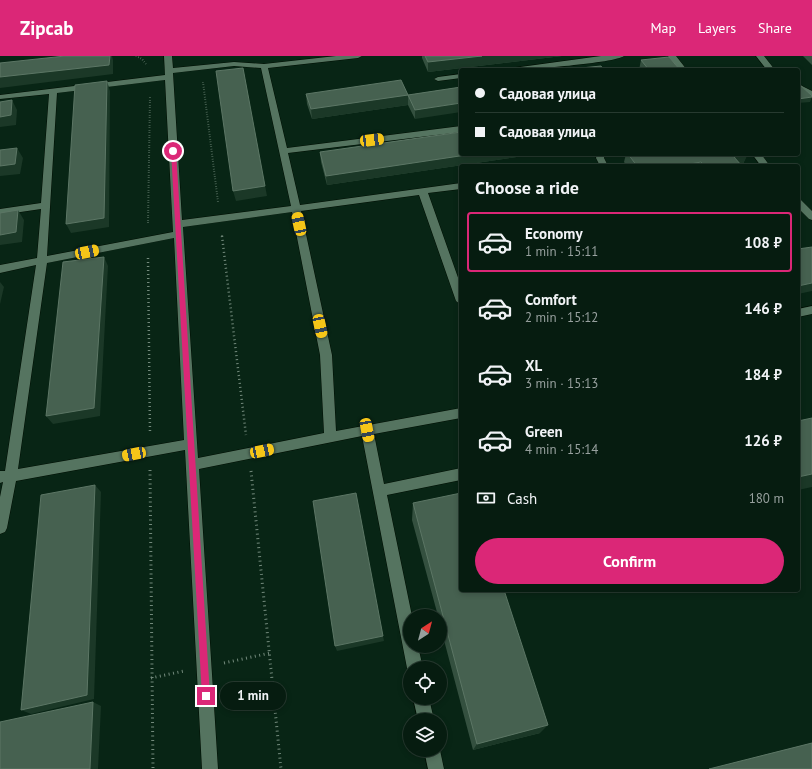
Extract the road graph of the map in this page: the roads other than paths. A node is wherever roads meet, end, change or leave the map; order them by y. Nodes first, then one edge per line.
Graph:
1 (168, 56) edge
2 (358, 56) edge
3 (620, 56) edge
4 (672, 56) edge
5 (760, 56) edge
6 (606, 57) edge
7 (264, 66) junction
8 (526, 68) edge
9 (681, 68) edge
10 (769, 68) edge
11 (169, 74) junction
12 (459, 76) edge
13 (438, 79) dead end
14 (800, 87) edge
15 (53, 91) junction
16 (812, 95) edge
17 (0, 97) edge
18 (459, 129) edge
19 (283, 151) junction
20 (758, 156) edge
21 (764, 164) edge
22 (459, 186) edge
23 (423, 192) junction
24 (800, 204) edge
25 (45, 206) junction
26 (296, 210) junction
27 (0, 212) edge
28 (812, 217) edge
29 (178, 229) junction
30 (42, 261) junction
31 (0, 269) edge
32 (459, 295) edge
33 (812, 310) edge
34 (800, 313) edge
35 (459, 413) edge
36 (367, 430) junction
37 (330, 437) junction
38 (191, 444) junction
39 (192, 465) junction
40 (459, 474) edge
41 (5, 477) edge
42 (379, 491) junction
43 (0, 528) edge
44 (403, 609) edge
45 (433, 757) edge
46 (210, 769) edge
47 (436, 769) edge

1 - 11 street
2 - 7 street
3 - 6 street
4 - 9 street
5 - 10 street
6 - 8 street
7 - 11 street
7 - 19 street
11 - 15 street
11 - 29 street
12 - 13 street
14 - 16 street
15 - 17 street
15 - 25 street
18 - 19 street
19 - 26 street
20 - 21 street
22 - 23 street
23 - 26 street
23 - 32 street
24 - 28 street
25 - 27 street
25 - 30 street
26 - 29 street
26 - 37 street
29 - 30 street
29 - 38 street
30 - 31 street
30 - 41 street
33 - 34 street
35 - 36 street
36 - 37 street
36 - 42 street
37 - 39 street
38 - 39 street
38 - 41 street
39 - 46 street
40 - 42 street
41 - 43 street
42 - 44 street
45 - 47 street

